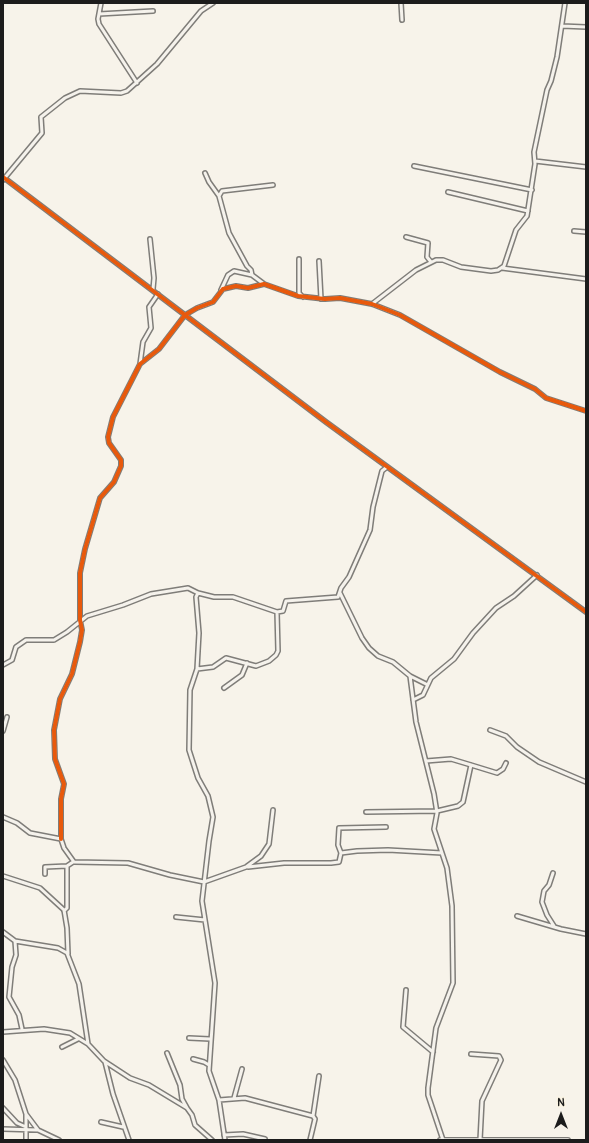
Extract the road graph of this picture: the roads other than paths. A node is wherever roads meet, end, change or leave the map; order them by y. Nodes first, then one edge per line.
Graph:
1 (101, 3) edge
2 (214, 3) edge
3 (401, 3) edge
4 (565, 3) edge
5 (153, 12) dead end
6 (99, 14) junction
7 (402, 20) dead end
8 (562, 26) junction
9 (586, 27) edge
10 (137, 83) junction
11 (535, 161) junction
12 (414, 166) dead end
13 (586, 167) edge
14 (205, 173) dead end
15 (4, 179) edge
16 (273, 185) dead end
17 (532, 190) junction
18 (448, 192) dead end
19 (219, 196) junction
20 (528, 211) junction
21 (574, 231) dead end
22 (586, 232) edge
23 (406, 237) dead end
24 (150, 239) dead end
25 (299, 259) dead end
26 (319, 261) dead end
27 (431, 262) junction
28 (502, 268) junction
29 (252, 275) junction
30 (586, 279) edge
31 (264, 284) junction
32 (153, 289) junction
33 (221, 291) junction
34 (158, 294) junction
35 (303, 297) junction
36 (321, 299) junction
37 (372, 304) junction
38 (185, 315) junction
39 (140, 364) junction
40 (586, 411) edge
41 (387, 466) junction
42 (537, 575) junction
43 (198, 593) junction
44 (340, 593) junction
45 (277, 612) junction
46 (586, 612) edge
47 (80, 620) junction
48 (247, 663) junction
49 (3, 665) edge
50 (197, 669) junction
51 (410, 676) junction
52 (426, 684) junction
53 (224, 688) dead end
54 (413, 700) junction
55 (7, 717) dead end
56 (3, 730) edge
57 (490, 730) dead end
58 (426, 761) junction
59 (506, 762) dead end
60 (471, 765) junction
61 (586, 782) edge
62 (273, 810) dead end
63 (437, 811) junction
64 (366, 812) dead end
65 (3, 818) edge
66 (386, 827) dead end
67 (62, 839) junction
68 (341, 853) junction
69 (442, 853) junction
70 (73, 862) junction
71 (67, 866) junction
72 (246, 867) junction
73 (553, 873) dead end
74 (45, 874) dead end
75 (3, 876) edge
76 (204, 882) junction
77 (64, 912) junction
78 (517, 916) dead end
79 (176, 917) dead end
80 (205, 920) junction
81 (561, 929) junction
82 (3, 932) edge
83 (586, 934) edge
84 (15, 941) junction
85 (68, 955) junction
86 (406, 990) dead end
87 (22, 1029) junction
88 (3, 1032) edge
89 (189, 1038) dead end
90 (78, 1039) junction
91 (210, 1039) junction
92 (88, 1044) junction
93 (62, 1047) dead end
94 (433, 1052) junction
95 (167, 1053) dead end
96 (471, 1054) dead end
97 (193, 1059) dead end
98 (3, 1060) edge
99 (104, 1061) junction
100 (209, 1066) junction
101 (242, 1069) dead end
102 (319, 1076) dead end
103 (234, 1098) junction
104 (219, 1100) junction
105 (3, 1108) edge
106 (186, 1108) junction
107 (26, 1114) junction
108 (313, 1116) junction
109 (101, 1122) dead end
110 (123, 1127) junction
111 (26, 1128) junction
112 (3, 1129) edge
113 (38, 1130) junction
114 (224, 1135) junction
115 (264, 1139) edge
116 (26, 1140) edge
117 (59, 1140) edge
118 (129, 1140) edge
119 (212, 1140) edge
120 (225, 1140) edge
121 (310, 1140) edge
122 (442, 1140) edge
123 (473, 1140) edge
124 (480, 1140) edge
125 (568, 1140) edge

1 - 6 street
2 - 10 street
3 - 7 street
4 - 8 street
5 - 6 street
6 - 10 street
8 - 9 street
8 - 11 street
10 - 15 street
11 - 13 street
11 - 17 street
12 - 17 street
14 - 19 street
15 - 32 street
16 - 19 street
17 - 20 street
18 - 20 street
19 - 29 street
20 - 28 street
21 - 22 street
23 - 27 street
24 - 32 street
25 - 35 street
26 - 36 street
27 - 28 street
27 - 37 street
28 - 30 street
29 - 31 street
29 - 33 street
31 - 33 street
31 - 35 street
32 - 34 street
33 - 38 street
34 - 38 street
34 - 39 street
35 - 36 street
36 - 37 street
37 - 40 street
38 - 39 street
38 - 41 street
39 - 47 street
41 - 42 street
41 - 44 street
42 - 46 street
42 - 52 street
43 - 45 street
43 - 47 street
43 - 50 street
44 - 45 street
44 - 51 street
45 - 48 street
47 - 49 street
47 - 67 street
48 - 50 street
48 - 53 street
50 - 76 street
51 - 52 street
51 - 54 street
52 - 54 street
54 - 58 street
55 - 56 street
57 - 61 street
58 - 60 street
58 - 63 street
59 - 60 street
60 - 63 street
62 - 72 street
63 - 64 street
63 - 69 street
65 - 67 street
66 - 68 street
67 - 70 street
68 - 69 street
68 - 72 street
69 - 94 street
70 - 71 street
70 - 76 street
71 - 74 street
71 - 77 street
72 - 76 street
73 - 81 street
75 - 77 street
76 - 80 street
77 - 85 street
78 - 81 street
79 - 80 street
80 - 91 street
81 - 83 street
82 - 84 street
84 - 85 street
84 - 87 street
85 - 92 street
86 - 94 street
87 - 88 street
87 - 90 street
89 - 91 street
90 - 92 street
90 - 93 street
91 - 100 street
92 - 99 street
94 - 122 street
95 - 106 street
96 - 124 street
97 - 100 street
98 - 107 street
99 - 106 street
99 - 110 street
100 - 104 street
101 - 103 street
102 - 108 street
103 - 104 street
103 - 108 street
104 - 114 street
105 - 111 street
106 - 119 street
107 - 111 street
107 - 113 street
108 - 121 street
109 - 110 street
110 - 118 street
111 - 112 street
111 - 113 street
111 - 116 street
113 - 117 street
114 - 115 street
114 - 120 street
122 - 123 main road
123 - 124 main road
124 - 125 main road

